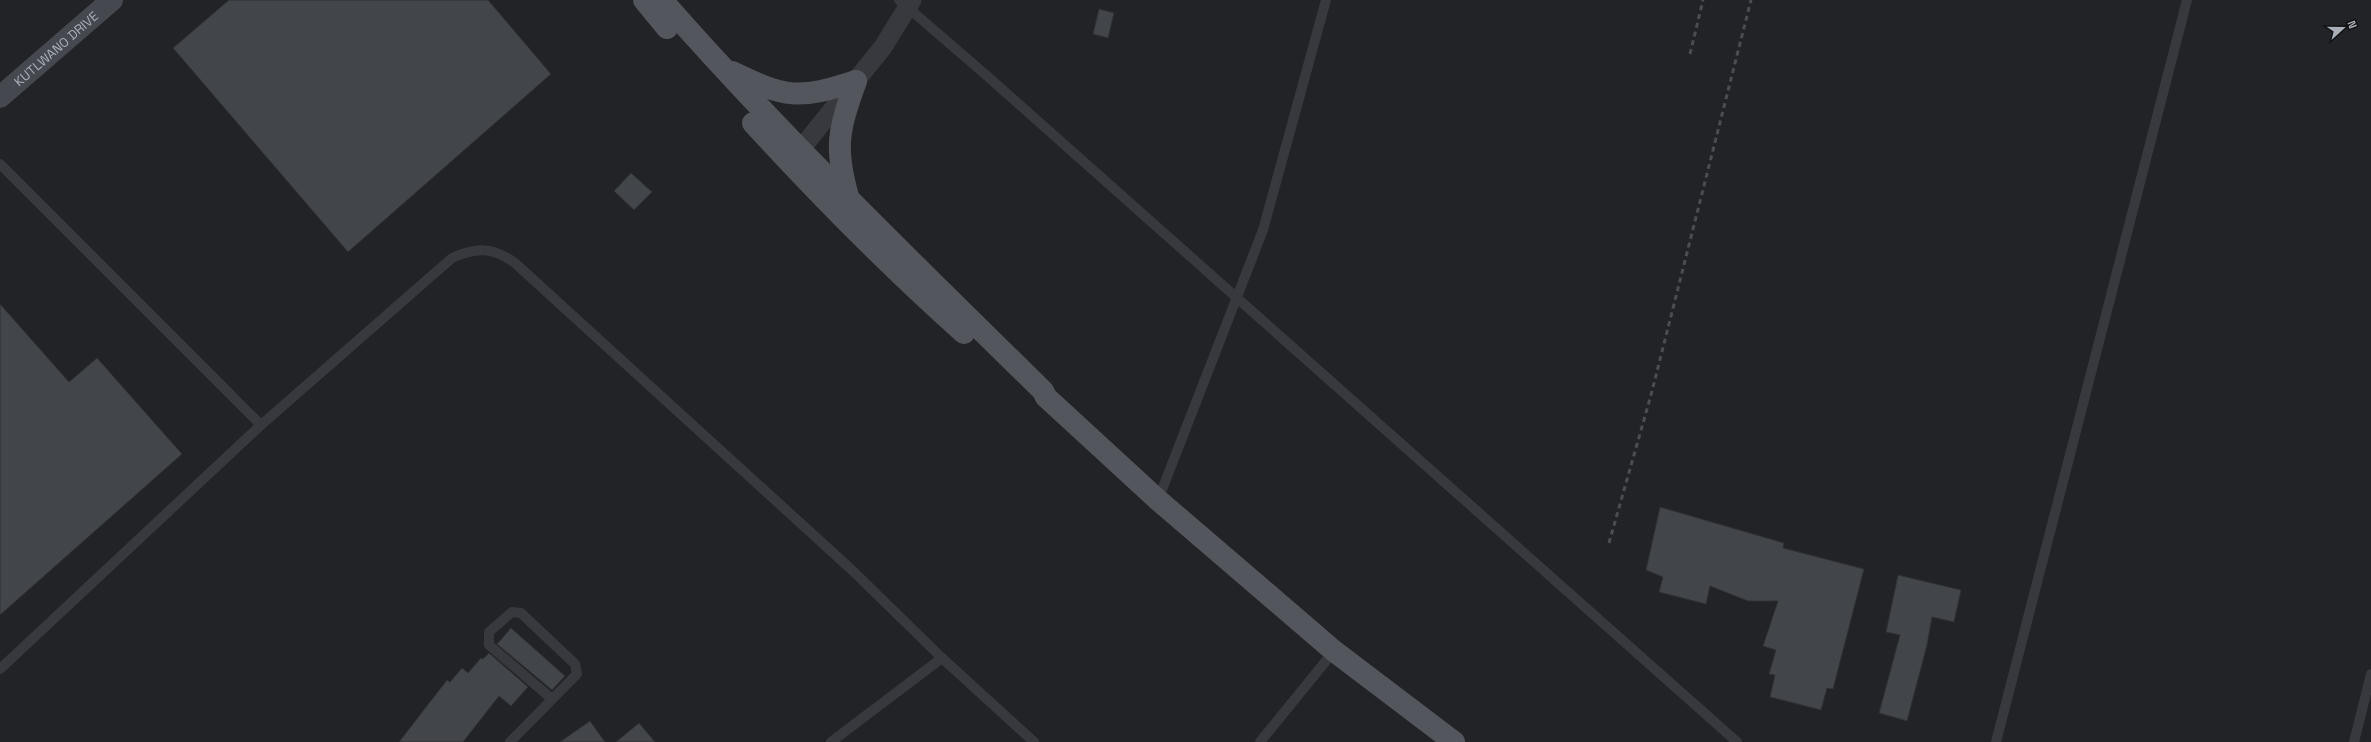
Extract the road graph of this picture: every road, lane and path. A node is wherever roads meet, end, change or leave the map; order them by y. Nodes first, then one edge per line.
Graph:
1 (112, 0) edge
2 (644, 0) edge
3 (662, 0) edge
4 (1326, 0) edge
5 (2187, 0) edge
6 (906, 3) edge
7 (720, 67) junction
8 (856, 81) junction
9 (0, 97) edge
10 (795, 157) junction
11 (0, 164) edge
12 (849, 200) junction
13 (1237, 300) junction
14 (1046, 397) junction
15 (261, 425) junction
16 (1158, 500) junction
17 (1334, 651) junction
18 (942, 658) junction
19 (0, 669) edge
20 (2371, 674) edge
21 (552, 699) junction
22 (510, 742) edge
23 (831, 742) edge
24 (1034, 742) edge
25 (1260, 742) edge
26 (1454, 742) edge
27 (1737, 742) edge
28 (1996, 742) edge
29 (2354, 742) edge

1 - 9 street, KUTLWANO DRIVE
2 - 10 main road
3 - 7 main road
4 - 13 lane
5 - 28 lane
6 - 8 street
6 - 13 lane
7 - 8 main road
7 - 10 main road
8 - 10 street
8 - 12 main road
10 - 12 main road
10 - 14 main road
11 - 15 lane
12 - 14 main road
13 - 16 lane
13 - 27 lane
14 - 16 main road
15 - 18 lane
15 - 19 lane
16 - 17 main road
17 - 25 lane
17 - 26 main road
18 - 23 lane
18 - 24 lane
20 - 29 lane
21 - 21 lane
21 - 22 lane

